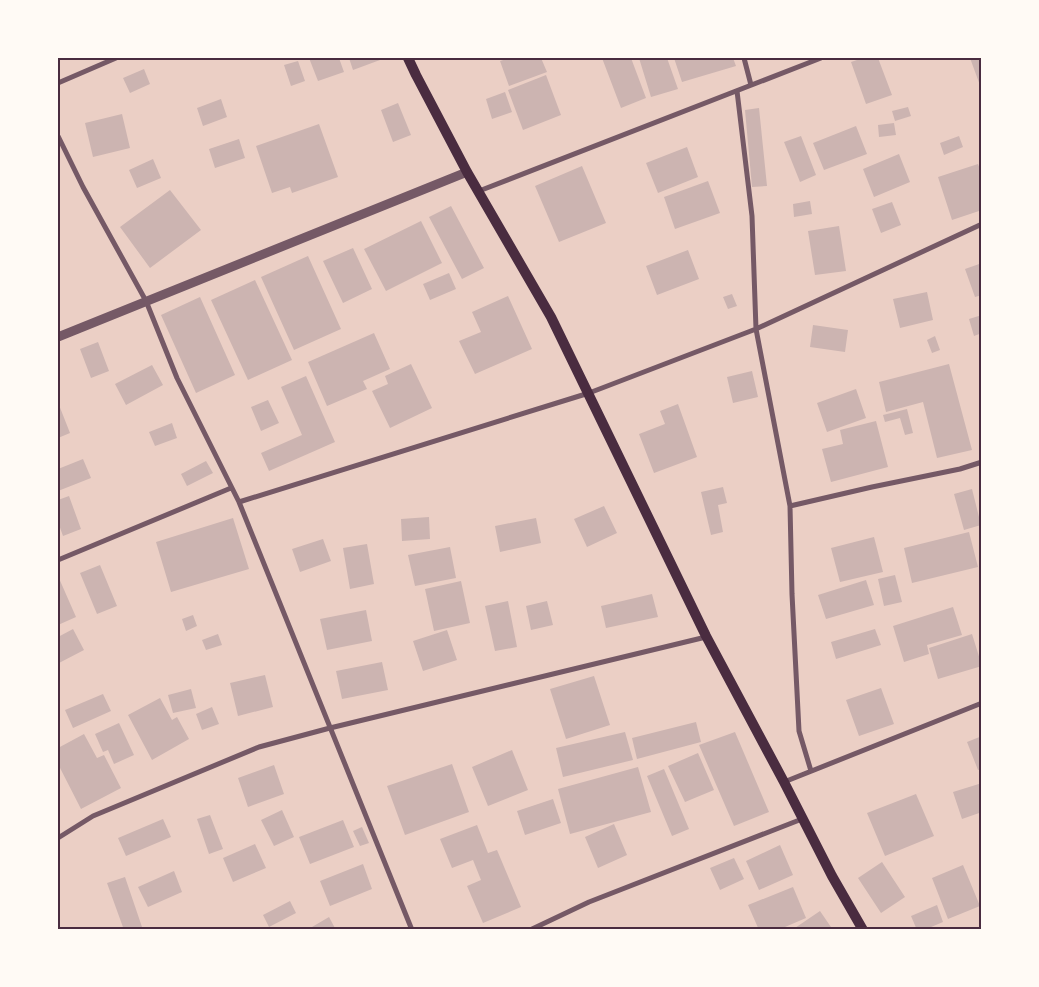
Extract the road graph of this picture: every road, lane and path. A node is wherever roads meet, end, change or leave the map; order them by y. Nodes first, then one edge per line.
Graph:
1 (116, 58) edge
2 (408, 58) edge
3 (744, 58) edge
4 (821, 58) edge
5 (58, 83) edge
6 (751, 85) junction
7 (737, 91) junction
8 (58, 136) edge
9 (466, 172) junction
10 (479, 191) junction
11 (982, 224) edge
12 (146, 301) junction
13 (756, 329) junction
14 (58, 337) edge
15 (589, 393) junction
16 (982, 462) edge
17 (231, 488) junction
18 (239, 502) junction
19 (790, 506) junction
20 (58, 560) edge
21 (706, 636) junction
22 (982, 703) edge
23 (330, 728) junction
24 (812, 771) junction
25 (784, 782) junction
26 (802, 819) junction
27 (58, 838) edge
28 (412, 930) edge
29 (530, 930) edge
30 (863, 930) edge

1 - 5 street
2 - 9 main road
3 - 6 street
4 - 6 street
6 - 7 street
7 - 10 street
7 - 13 street
8 - 12 street
9 - 10 main road
9 - 12 street
10 - 15 main road
11 - 13 street
12 - 14 street
12 - 17 street
13 - 15 street
13 - 19 street
15 - 18 street
15 - 21 main road
16 - 19 street
17 - 18 street
17 - 20 street
18 - 23 street
19 - 24 street
21 - 23 street
21 - 25 main road
22 - 24 street
23 - 27 street
23 - 28 street
24 - 25 street
25 - 26 main road
26 - 29 street
26 - 30 main road

